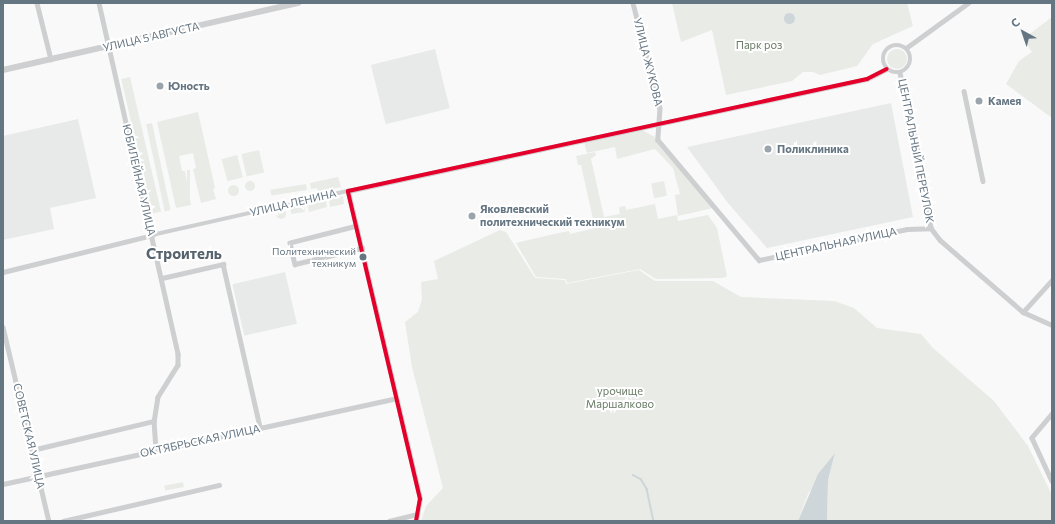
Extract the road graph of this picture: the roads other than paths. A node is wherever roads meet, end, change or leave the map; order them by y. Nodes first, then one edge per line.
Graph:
1 (37, 3) edge
2 (99, 3) edge
3 (299, 3) edge
4 (633, 3) edge
5 (968, 3) edge
6 (109, 46) junction
7 (906, 48) junction
8 (51, 59) junction
9 (887, 69) junction
10 (3, 70) edge
11 (900, 73) junction
12 (964, 91) dead end
13 (661, 122) junction
14 (983, 181) dead end
15 (348, 191) junction
16 (356, 226) junction
17 (931, 228) junction
18 (152, 235) junction
19 (362, 248) junction
20 (3, 272) edge
21 (162, 278) junction
22 (1052, 280) edge
23 (1023, 312) junction
24 (1052, 325) edge
25 (3, 327) edge
26 (396, 398) junction
27 (1052, 414) edge
28 (154, 421) junction
29 (260, 427) junction
30 (32, 450) junction
31 (156, 450) junction
32 (38, 476) junction
33 (1052, 481) edge
34 (3, 484) edge
35 (219, 485) dead end
36 (417, 514) junction
37 (49, 521) edge
38 (63, 521) edge
39 (388, 521) edge
40 (416, 521) edge

1 - 8 street
2 - 6 street, ЮБИЛЕЙНАЯ УЛИЦА
3 - 6 street, УЛИЦА 5 АВГУСТА
4 - 13 street, УЛИЦА ЖУКОВА
5 - 7 street
6 - 8 street, УЛИЦА 5 АВГУСТА
6 - 18 street, ЮБИЛЕЙНАЯ УЛИЦА
7 - 9 street
7 - 11 street
8 - 10 street, УЛИЦА 5 АВГУСТА
9 - 11 street
9 - 13 street, УЛИЦА ЛЕНИНА
11 - 17 street, ЦЕНТРАЛЬНЫЙ ПЕРЕУЛОК
12 - 14 street
13 - 15 street, УЛИЦА ЛЕНИНА
13 - 17 street, ЦЕНТРАЛЬНАЯ УЛИЦА
15 - 16 street
15 - 18 street, УЛИЦА ЛЕНИНА
16 - 19 street
16 - 19 street
17 - 23 street
18 - 20 street, УЛИЦА ЛЕНИНА
18 - 21 street, ЮБИЛЕЙНАЯ УЛИЦА
19 - 26 street
21 - 28 street, ЮБИЛЕЙНАЯ УЛИЦА
21 - 29 street
22 - 23 street
23 - 24 street
25 - 30 street, СОВЕТСКАЯ УЛИЦА
26 - 29 street, ОКТЯБРЬСКАЯ УЛИЦА
26 - 36 street
27 - 33 street
28 - 30 street
28 - 31 street, ЮБИЛЕЙНАЯ УЛИЦА
29 - 31 street, ОКТЯБРЬСКАЯ УЛИЦА
30 - 32 street, СОВЕТСКАЯ УЛИЦА
31 - 32 street, ОКТЯБРЬСКАЯ УЛИЦА
32 - 34 street, ОКТЯБРЬСКАЯ УЛИЦА
32 - 37 street, СОВЕТСКАЯ УЛИЦА
35 - 38 street
36 - 39 street
36 - 40 street

